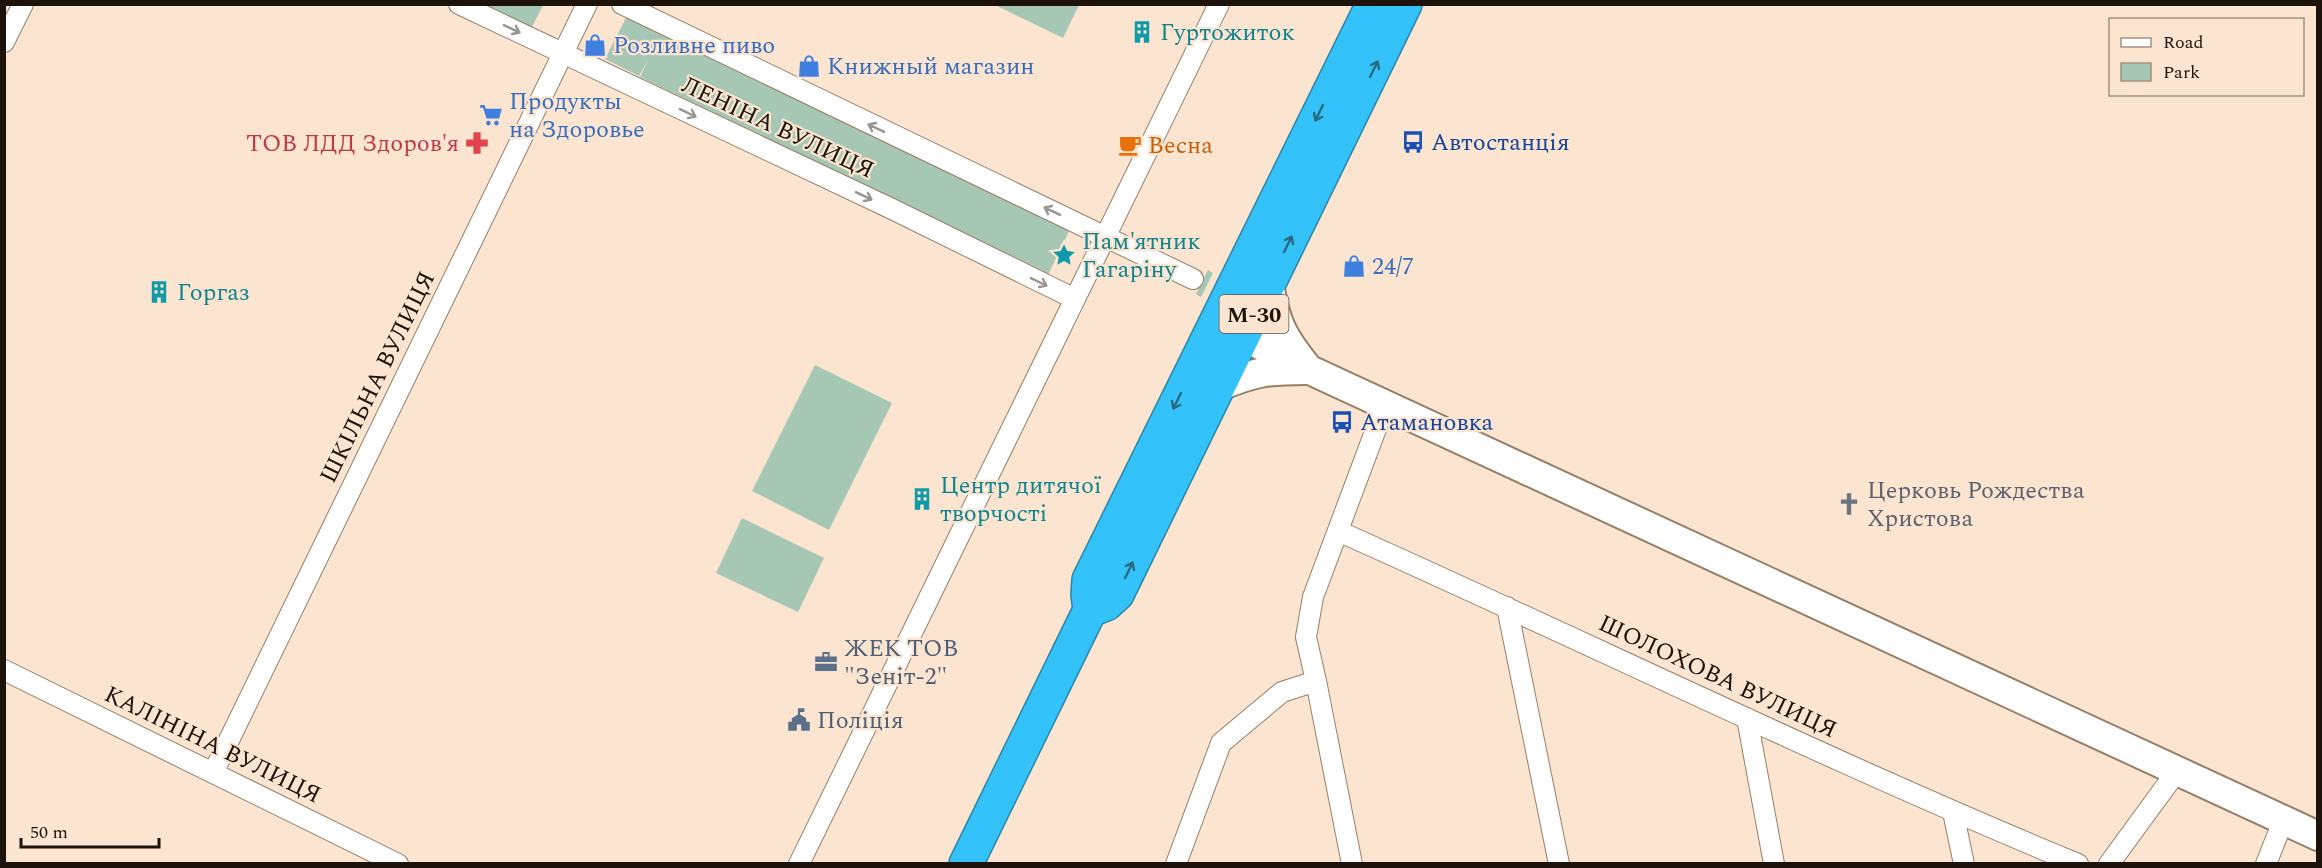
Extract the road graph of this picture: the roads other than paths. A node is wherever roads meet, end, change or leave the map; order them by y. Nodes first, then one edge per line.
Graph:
1 (23, 4) edge
2 (459, 4) edge
3 (587, 4) edge
4 (622, 4) edge
5 (1219, 4) edge
6 (1373, 4) edge
7 (1405, 4) edge
8 (4, 42) edge
9 (563, 53) junction
10 (1105, 236) junction
11 (1193, 279) dead end
12 (1255, 288) junction
13 (1075, 299) junction
14 (1229, 330) junction
15 (1310, 370) junction
16 (1212, 377) junction
17 (1385, 405) junction
18 (1338, 531) junction
19 (1507, 607) junction
20 (4, 670) edge
21 (1316, 681) junction
22 (1747, 718) junction
23 (2177, 771) junction
24 (213, 773) junction
25 (1953, 812) junction
26 (2283, 821) junction
27 (2318, 837) edge
28 (398, 864) edge
29 (799, 864) edge
30 (966, 864) edge
31 (1176, 864) edge
32 (1352, 864) edge
33 (1559, 864) edge
34 (1774, 864) edge
35 (1964, 864) edge
36 (2078, 864) edge
37 (2109, 864) edge
38 (2266, 864) edge

1 - 8 street
2 -> 9 street, ЛЕНІНА ВУЛИЦЯ
3 - 9 street, ШКІЛЬНА ВУЛИЦЯ
10 -> 4 street, ЛЕНІНА ВУЛИЦЯ
5 - 10 street
6 -> 12 highway, М-30
12 -> 7 highway, М-30
9 -> 13 street, ЛЕНІНА ВУЛИЦЯ
9 - 24 street, ШКІЛЬНА ВУЛИЦЯ
10 - 11 street, ЛЕНІНА ВУЛИЦЯ
10 - 13 street
12 - 14 highway, М-30
12 - 15 street
13 - 29 street
14 - 15 street
14 - 16 highway, М-30
15 - 16 street
15 - 17 street
16 - 30 highway, М-30
17 - 18 street
17 - 23 street
18 - 19 street, ШОЛОХОВА ВУЛИЦЯ
18 - 21 street
19 - 22 street, ШОЛОХОВА ВУЛИЦЯ
19 - 33 street
20 - 24 street, КАЛІНІНА ВУЛИЦЯ
21 - 31 street
21 - 32 street
22 - 25 street, ШОЛОХОВА ВУЛИЦЯ
22 - 34 street
23 - 26 street
23 - 37 street
24 - 28 street, КАЛІНІНА ВУЛИЦЯ
25 - 35 street
25 - 36 street, ШОЛОХОВА ВУЛИЦЯ
26 - 27 street
26 - 38 street

